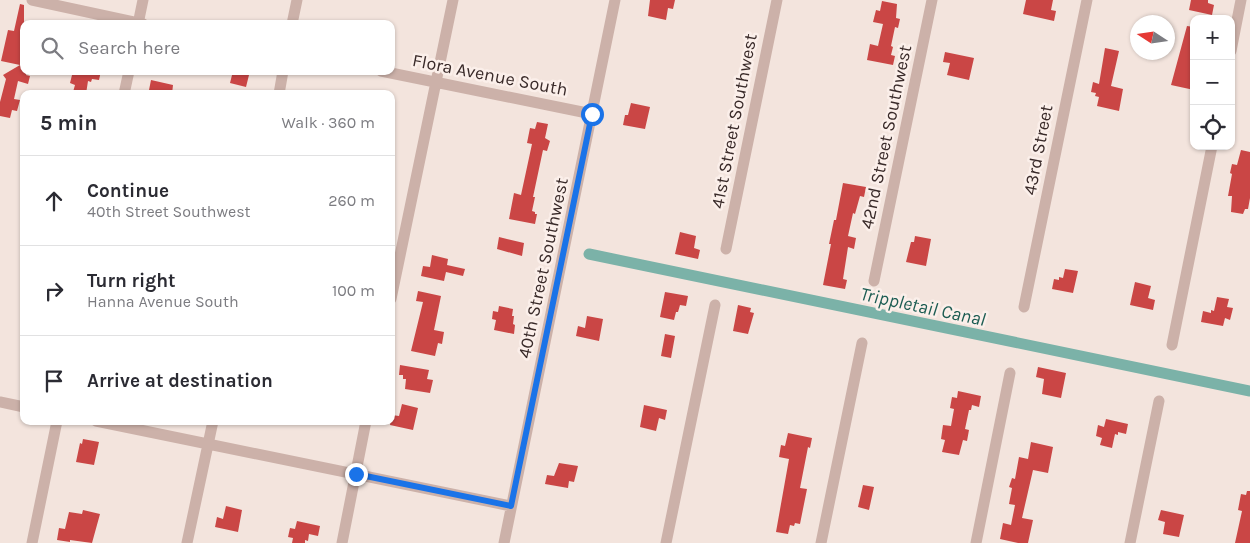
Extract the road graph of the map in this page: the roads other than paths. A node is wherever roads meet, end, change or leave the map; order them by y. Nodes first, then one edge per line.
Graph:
1 (32, 0) edge
2 (143, 0) edge
3 (297, 0) edge
4 (453, 0) edge
5 (615, 0) edge
6 (777, 0) edge
7 (932, 0) edge
8 (1087, 0) edge
9 (1241, 0) edge
10 (126, 20) edge
11 (140, 20) edge
12 (293, 20) edge
13 (1235, 31) edge
14 (395, 74) edge
15 (128, 75) edge
16 (282, 75) edge
17 (435, 82) junction
18 (125, 90) edge
19 (280, 90) edge
20 (592, 114) junction
21 (1211, 150) edge
22 (726, 249) dead end
23 (395, 279) edge
24 (874, 281) dead end
25 (714, 305) dead end
26 (1024, 307) dead end
27 (862, 343) dead end
28 (1172, 344) dead end
29 (1010, 373) dead end
30 (1160, 401) dead end
31 (0, 402) edge
32 (20, 406) edge
33 (56, 425) edge
34 (115, 425) edge
35 (211, 425) edge
36 (365, 425) edge
37 (208, 444) junction
38 (356, 474) junction
39 (511, 506) junction
40 (32, 543) edge
41 (188, 543) edge
42 (342, 543) edge
43 (504, 543) edge
44 (666, 543) edge
45 (821, 543) edge
46 (976, 543) edge
47 (1130, 543) edge

1 - 10 street
2 - 11 street
3 - 12 street
4 - 17 street
5 - 20 street, 40th Street Southwest
6 - 22 street, 41st Street Southwest
7 - 24 street, 42nd Street Southwest
8 - 26 street, 43rd Street
9 - 13 street
14 - 17 street, Flora Avenue South
15 - 18 street
16 - 19 street
17 - 20 street, Flora Avenue South
17 - 23 street
20 - 39 street, 40th Street Southwest
21 - 28 street
25 - 44 street
27 - 45 street
29 - 46 street
30 - 47 street
31 - 32 street
33 - 40 street
34 - 37 street
35 - 37 street
36 - 38 street
37 - 38 street
37 - 41 street
38 - 39 street
38 - 42 street
39 - 43 street, 40th Street Southwest

